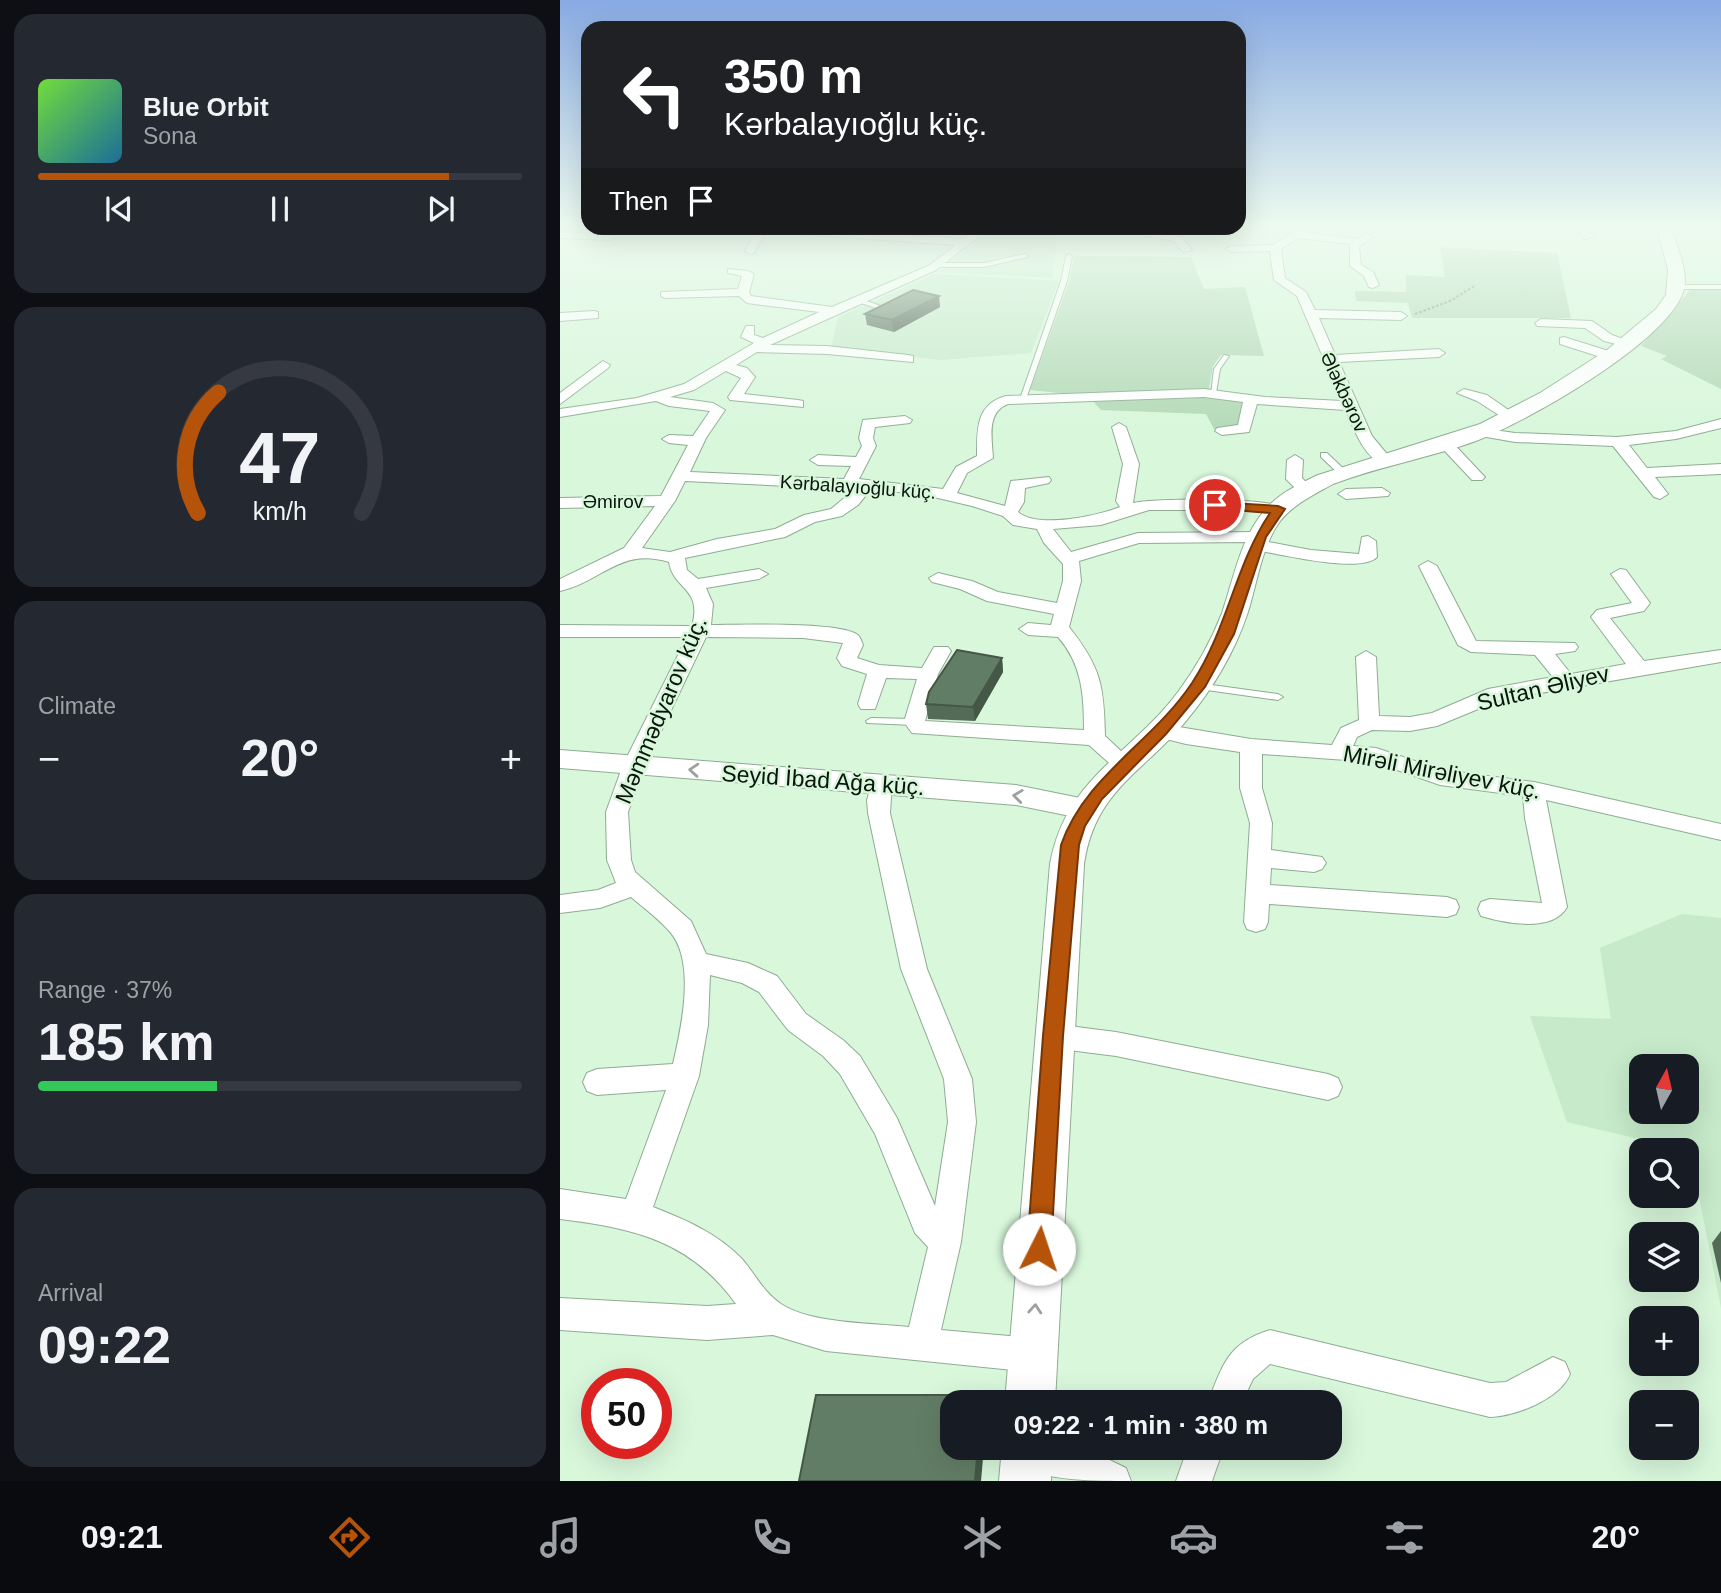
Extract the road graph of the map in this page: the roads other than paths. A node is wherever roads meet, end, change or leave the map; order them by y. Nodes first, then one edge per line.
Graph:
1 (746, 297) edge
2 (868, 297) edge
3 (1058, 297) edge
4 (1302, 297) edge
5 (1671, 297) edge
6 (860, 301) junction
7 (885, 309) edge
8 (836, 311) junction
9 (1310, 314) junction
10 (594, 315) dead end
11 (1360, 315) junction
12 (1401, 316) road end
13 (560, 317) edge
14 (1541, 323) dead end
15 (750, 329) dead end
16 (1372, 333) dead end
17 (1564, 341) dead end
18 (758, 345) junction
19 (1619, 350) junction
20 (1439, 353) dead end
21 (1226, 356) dead end
22 (908, 359) dead end
23 (1328, 359) junction
24 (603, 365) dead end
25 (724, 366) junction
26 (1213, 393) junction
27 (1464, 393) dead end
28 (659, 397) junction
29 (1023, 398) junction
30 (560, 400) edge
31 (1251, 400) junction
32 (798, 404) dead end
33 (1351, 406) junction
34 (560, 412) edge
35 (1510, 416) junction
36 (905, 420) dead end
37 (1721, 423) edge
38 (1119, 427) dead end
39 (1222, 431) dead end
40 (1480, 432) junction
41 (1440, 438) junction
42 (669, 439) dead end
43 (697, 441) junction
44 (1619, 443) junction
45 (1324, 455) dead end
46 (1383, 459) junction
47 (818, 460) dead end
48 (1294, 460) dead end
49 (861, 462) junction
50 (1721, 470) edge
51 (1644, 474) junction
52 (679, 476) junction
53 (1477, 477) dead end
54 (1043, 480) dead end
55 (858, 484) junction
56 (1344, 488) junction
57 (1307, 491) junction
58 (1382, 493) dead end
59 (948, 494) junction
60 (1660, 494) dead end
61 (667, 501) junction
62 (560, 503) edge
63 (1129, 509) junction
64 (1278, 509) junction
65 (1009, 513) junction
66 (1101, 520) junction
67 (1043, 525) junction
68 (1258, 541) junction
69 (1368, 541) dead end
70 (1117, 549) junction
71 (630, 552) junction
72 (673, 556) junction
73 (1069, 558) junction
74 (573, 562) dead end
75 (1429, 566) dead end
76 (594, 570) junction
77 (1620, 574) dead end
78 (759, 575) dead end
79 (938, 578) dead end
80 (560, 585) edge
81 (695, 585) junction
82 (1064, 610) junction
83 (1028, 629) dead end
84 (700, 630) junction
85 (560, 632) edge
86 (1062, 632) junction
87 (1568, 647) dead end
88 (1541, 650) junction
89 (941, 651) dead end
90 (1721, 656) edge
91 (1366, 657) dead end
92 (1639, 668) junction
93 (878, 671) junction
94 (928, 674) junction
95 (1566, 681) junction
96 (1197, 687) junction
97 (1278, 697) dead end
98 (869, 713) joint
99 (914, 722) junction
100 (1369, 723) junction
101 (1160, 731) junction
102 (1095, 737) junction
103 (1251, 746) junction
104 (1340, 751) junction
105 (560, 760) edge
106 (634, 765) junction
107 (1125, 765) junction
108 (881, 784) junction
109 (1534, 790) junction
110 (1085, 809) junction
111 (1721, 832) edge
112 (1260, 858) junction
113 (1314, 863) dead end
114 (633, 886) junction
115 (1258, 894) junction
116 (560, 904) edge
117 (1447, 907) dead end
118 (1490, 908) dead end
119 (1256, 922) dead end
120 (697, 962) junction
121 (1053, 1036) junction
122 (685, 1076) junction
123 (597, 1082) dead end
124 (1328, 1087) dead end
125 (560, 1204) edge
126 (635, 1216) junction
127 (945, 1242) junction
128 (560, 1314) edge
129 (774, 1318) junction
130 (921, 1345) junction
131 (1032, 1356) junction
132 (1553, 1374) dead end
133 (1031, 1390) edge
134 (1230, 1390) edge
135 (1070, 1460) edge
136 (1201, 1460) edge
137 (1113, 1481) edge
138 (1194, 1481) edge

1 - 8 street
2 - 6 street
3 - 29 lane
4 - 9 street, Ələkbərov
5 - 19 main road
6 - 7 lane
6 - 8 street
8 - 18 street
9 - 11 street
9 - 23 street, Ələkbərov
10 - 13 street
11 - 12 street
11 - 16 street
14 - 19 street
15 - 18 street
17 - 19 street
18 - 22 street
18 - 25 street
19 - 35 main road
20 - 23 street
21 - 26 lane
23 - 33 street, Ələkbərov
24 - 30 street
25 - 28 street
25 - 32 street
26 - 29 street
26 - 31 street
27 - 35 street
28 - 34 street
28 - 43 street
29 - 59 street
31 - 33 street
31 - 39 street
33 - 46 street, Ələkbərov
35 - 40 main road
36 - 49 street
37 - 44 street
38 - 63 street
40 - 41 main road
40 - 44 street
41 - 46 main road
41 - 53 street
42 - 43 street
43 - 52 street
44 - 51 street
45 - 56 lane
46 - 56 main road
47 - 49 street
48 - 57 street
49 - 55 street
50 - 51 street
51 - 60 street
52 - 55 street, Kərbalayıoğlu küç.
52 - 61 street
54 - 65 street
55 - 59 street, Kərbalayıoğlu küç.
55 - 72 street
56 - 57 main road
56 - 58 street
57 - 64 main road
59 - 65 street, Kərbalayıoğlu küç.
61 - 62 street, Əmirov
61 - 71 street
63 - 64 street, Kərbalayıoğlu küç.
63 - 66 street, Kərbalayıoğlu küç.
64 - 68 main road
65 - 67 street, Kərbalayıoğlu küç.
66 - 67 street, Kərbalayıoğlu küç.
66 - 70 street
67 - 73 street
68 - 69 street
68 - 70 street
68 - 96 main road
70 - 73 street
71 - 72 street
71 - 76 street
72 - 81 street, Məmmədyarov küç.
73 - 82 street
74 - 76 street
75 - 88 street
76 - 80 street
77 - 92 street
78 - 81 street
79 - 82 street
81 - 84 street, Məmmədyarov küç.
82 - 86 street
83 - 86 street
84 - 85 street
84 - 93 street
84 - 106 street, Məmmədyarov küç.
86 - 102 street
87 - 88 street
88 - 95 street
89 - 94 street
90 - 92 street, Sultan Əliyev
91 - 100 street
92 - 95 street, Sultan Əliyev
93 - 94 street
93 - 98 street
94 - 99 street
95 - 100 street, Sultan Əliyev
96 - 97 lane
96 - 101 main road
98 - 99 lane
99 - 102 street
100 - 104 street
101 - 103 street, Mirəli Mirəliyev küç.
101 - 107 main road
102 - 107 street
103 - 104 street, Mirəli Mirəliyev küç.
103 - 112 street
104 - 109 street, Mirəli Mirəliyev küç.
105 - 106 street, Seyid İbad Ağa küç.
108 -> 106 street, Seyid İbad Ağa küç.
106 - 114 street, Məmmədyarov küç.
107 - 110 main road
110 -> 108 street, Seyid İbad Ağa küç.
108 - 127 street
109 - 111 street, Mirəli Mirəliyev küç.
109 - 118 street
110 - 121 main road
112 - 113 street
112 - 115 street
114 - 116 street
114 - 120 street, Məmmədyarov küç.
115 - 117 street
115 - 119 street
120 - 122 street, Məmmədyarov küç.
120 - 127 street
121 - 124 street
131 -> 121 main road
122 - 123 street
122 - 126 street, Məmmədyarov küç.
125 - 126 street
126 - 129 street
127 - 130 street
128 - 129 street
129 - 130 street
130 - 131 street
131 - 133 main road
132 - 134 street
135 - 137 street
136 - 138 street

